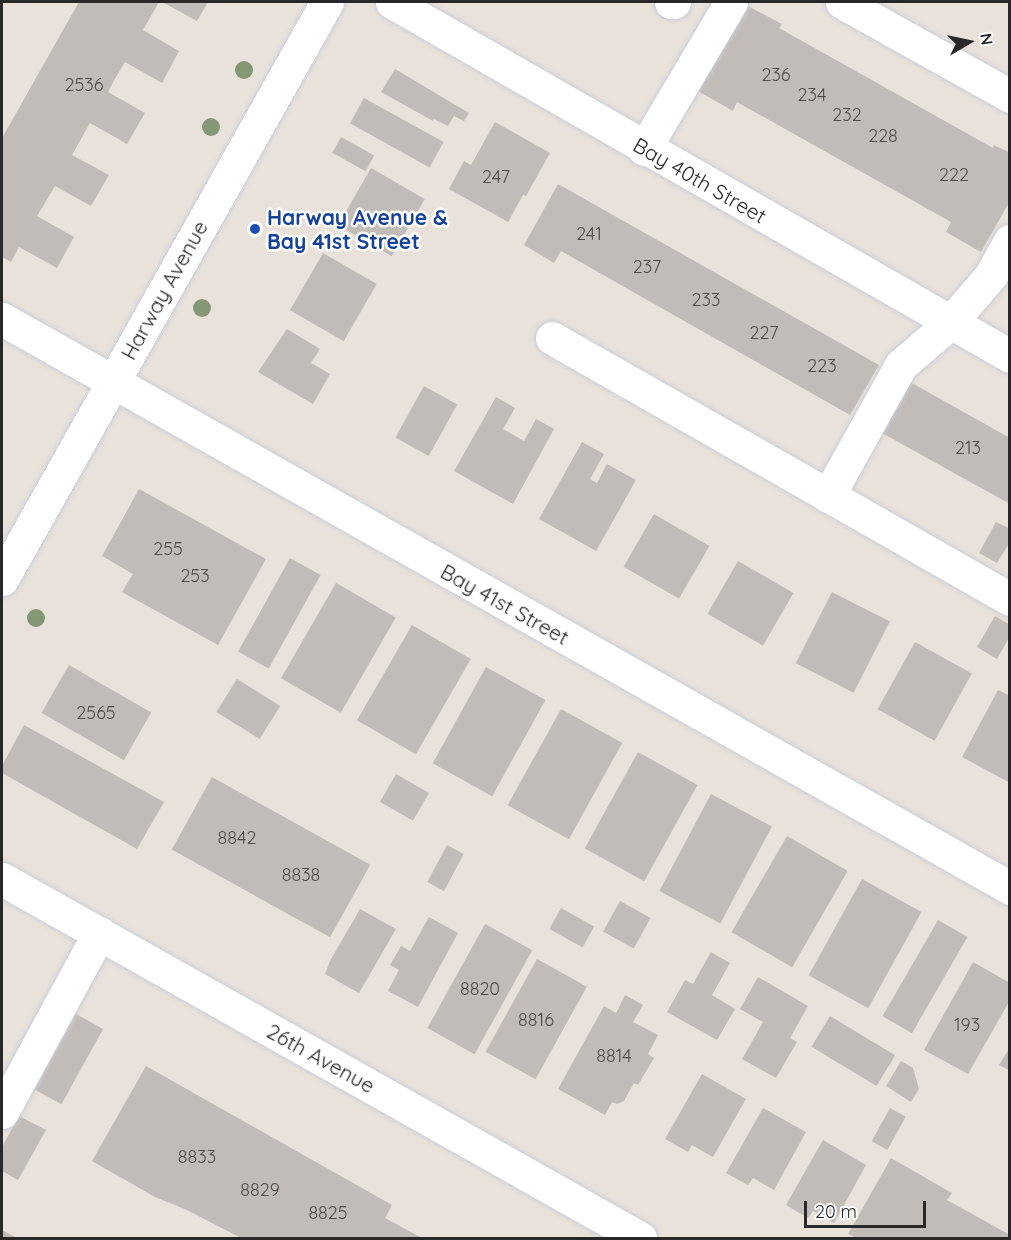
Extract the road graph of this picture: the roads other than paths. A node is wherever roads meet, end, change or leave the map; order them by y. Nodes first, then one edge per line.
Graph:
1 (327, 2) edge
2 (392, 2) edge
3 (731, 2) edge
4 (843, 2) edge
5 (1010, 96) edge
6 (644, 149) junction
7 (1010, 241) edge
8 (2, 319) edge
9 (950, 323) junction
10 (552, 338) dead end
11 (1010, 356) edge
12 (112, 382) junction
13 (828, 496) junction
14 (2, 579) edge
15 (1010, 599) edge
16 (2, 879) edge
17 (1010, 888) edge
18 (99, 933) junction
19 (2, 1112) edge
20 (639, 1239) edge

1 - 12 street, Harway Avenue
2 - 6 street, Bay 40th Street
3 - 6 street
4 - 5 street
6 - 9 street, Bay 40th Street
7 - 9 street
8 - 12 street, Bay 41st Street
9 - 11 street, Bay 40th Street
9 - 13 street
10 - 13 street
12 - 14 street, Harway Avenue
12 - 17 street, Bay 41st Street
13 - 15 street
16 - 18 street, 26th Avenue
18 - 19 street
18 - 20 street, 26th Avenue

